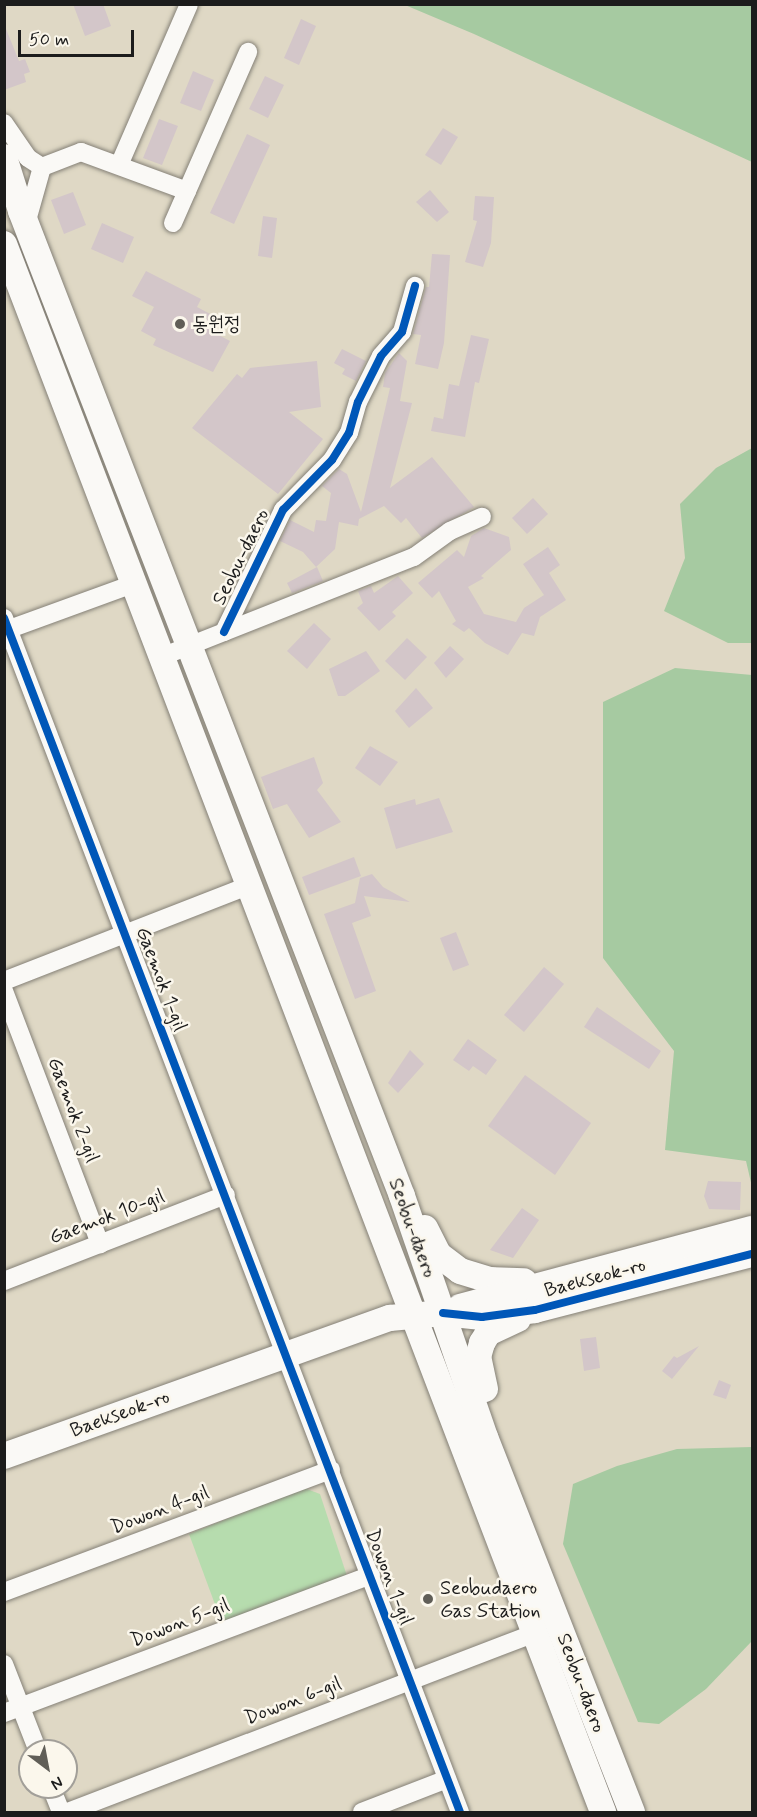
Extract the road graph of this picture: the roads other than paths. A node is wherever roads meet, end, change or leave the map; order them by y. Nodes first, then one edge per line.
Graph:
1 (189, 4) edge
2 (248, 52) dead end
3 (4, 123) edge
4 (120, 164) junction
5 (42, 167) junction
6 (6, 169) edge
7 (187, 191) junction
8 (26, 224) junction
9 (173, 224) dead end
10 (4, 244) edge
11 (415, 286) dead end
12 (482, 517) dead end
13 (133, 584) junction
14 (6, 626) edge
15 (224, 632) junction
16 (190, 644) junction
17 (161, 657) junction
18 (250, 885) junction
19 (126, 934) junction
20 (4, 981) edge
21 (4, 991) edge
22 (226, 1195) junction
23 (402, 1196) junction
24 (753, 1229) edge
25 (100, 1244) junction
26 (753, 1254) edge
27 (4, 1281) edge
28 (556, 1281) junction
29 (535, 1310) junction
30 (443, 1313) junction
31 (413, 1314) junction
32 (286, 1353) junction
33 (485, 1437) junction
34 (4, 1456) edge
35 (331, 1470) junction
36 (371, 1575) junction
37 (4, 1592) edge
38 (535, 1633) junction
39 (4, 1664) edge
40 (410, 1680) junction
41 (13, 1710) edge
42 (31, 1739) edge
43 (447, 1779) junction
44 (68, 1812) edge
45 (362, 1812) edge
46 (460, 1812) edge
47 (603, 1812) edge
48 (632, 1812) edge

1 - 4 street
2 - 7 street
3 - 5 street
4 - 5 street
4 - 7 street
5 - 8 street
6 - 8 main road, Seobu-daero
7 - 9 street
8 - 16 main road, Seobu-daero
10 - 13 main road, Seobu-daero
11 - 15 street, Seobu-daero
12 - 15 street, Seobu-daero
13 - 14 street
13 - 17 main road, Seobu-daero
14 - 19 street, Gaemok 1-gil
15 - 16 street, Seobu-daero
16 - 17 street, Seobu-daero
16 - 23 main road, Seobu-daero
17 - 18 main road, Seobu-daero
18 - 19 street
18 - 31 main road, Seobu-daero
19 - 20 street
19 - 22 street, Gaemok 1-gil
21 - 25 street, Gaemok 2-gil
22 - 25 street, Gaemok 10-gil
22 - 32 street, Gaemok 1-gil
23 - 28 main road
23 - 30 main road, Seobu-daero
24 - 28 main road, Baekseok-ro
25 - 27 street, Gaemok 10-gil
26 - 29 main road, Baekseok-ro
28 - 30 main road, Baekseok-ro
29 - 30 main road, Baekseok-ro
29 - 33 main road
30 - 31 main road, Baekseok-ro
30 - 33 main road, Seobu-daero
31 - 32 main road, Baekseok-ro
31 - 38 main road, Seobu-daero
32 - 34 main road, Baekseok-ro
32 - 35 street, Dowon 1-gil
33 - 48 main road, Seobu-daero
35 - 36 street, Dowon 1-gil
35 - 37 street, Dowon 4-gil
36 - 40 street, Dowon 1-gil
36 - 41 street, Dowon 5-gil
38 - 40 street, Dowon 6-gil
38 - 47 main road, Seobu-daero
39 - 41 street
40 - 43 street, Dowon 1-gil
40 - 44 street, Dowon 6-gil
41 - 42 street
43 - 45 street
43 - 46 street, Dowon 1-gil

